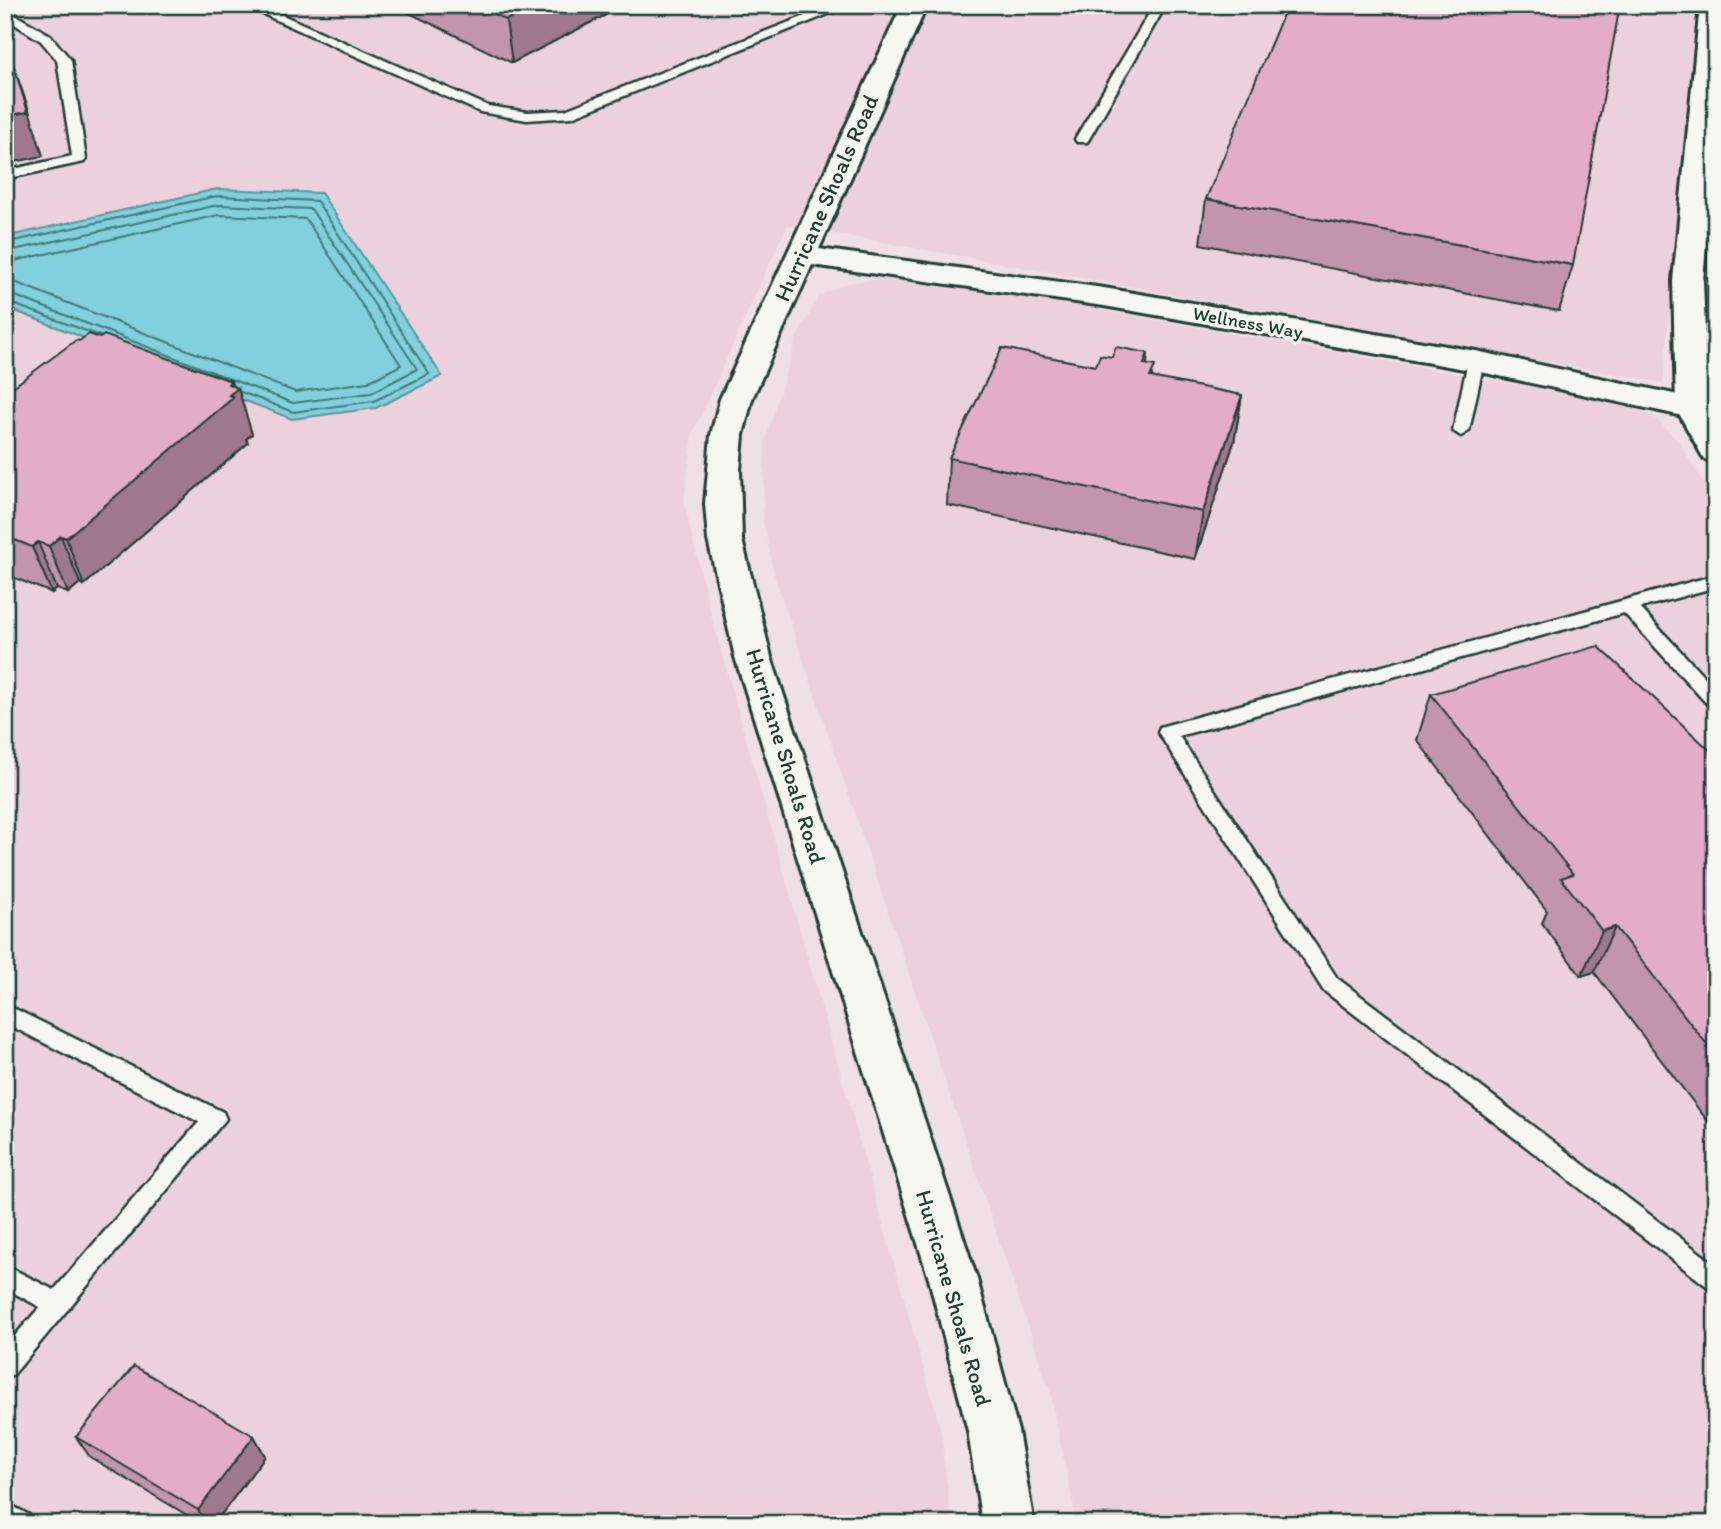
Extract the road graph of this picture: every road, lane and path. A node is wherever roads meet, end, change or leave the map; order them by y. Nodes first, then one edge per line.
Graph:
1 (248, 5) edge
2 (845, 5) edge
3 (915, 5) edge
4 (1160, 5) edge
5 (1713, 5) edge
6 (5, 13) edge
7 (1082, 138) dead end
8 (5, 174) edge
9 (800, 255) junction
10 (1476, 361) junction
11 (1704, 406) edge
12 (1461, 431) dead end
13 (1716, 452) edge
14 (1716, 581) edge
15 (1627, 605) junction
16 (1716, 701) edge
17 (5, 1013) edge
18 (5, 1276) edge
19 (1716, 1279) edge
20 (57, 1304) junction
21 (5, 1366) edge
22 (5, 1515) edge
23 (19, 1524) edge
24 (1008, 1524) edge

1 - 2 lane
3 - 9 street, Hurricane Shoals Road
4 - 7 lane
5 - 11 street
6 - 8 lane
9 - 10 street, Wellness Way
9 - 24 street, Hurricane Shoals Road
10 - 11 street, Wellness Way
10 - 12 lane
11 - 13 street
14 - 15 lane
15 - 16 lane
15 - 19 lane
17 - 20 lane
18 - 20 lane
20 - 21 lane
22 - 23 lane

